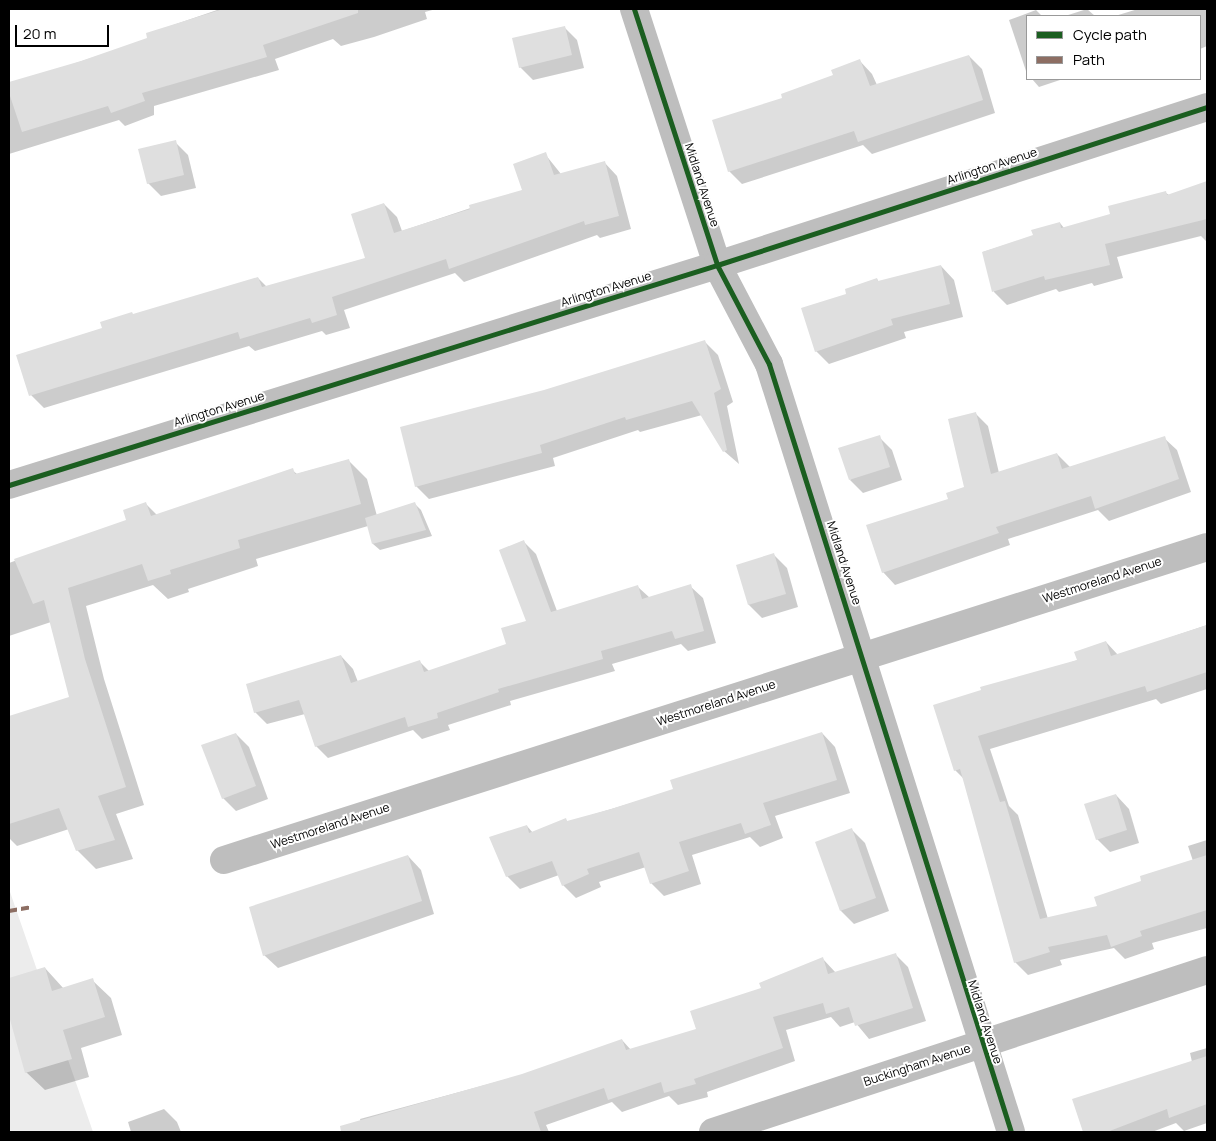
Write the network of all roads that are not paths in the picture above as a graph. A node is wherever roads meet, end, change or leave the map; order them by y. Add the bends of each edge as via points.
1 (634, 9) edge
2 (1207, 107) edge
3 (717, 265) junction
4 (9, 485) edge
5 (1207, 547) edge
6 (863, 656) junction
7 (224, 860) dead end
8 (1207, 970) edge
9 (981, 1044) junction
10 (713, 1132) edge
11 (1011, 1132) edge

1 - 3 street, Midland Avenue
2 - 3 street, Arlington Avenue
3 - 4 street, Arlington Avenue
3 - 6 street, Midland Avenue via 769,364
5 - 6 street, Westmoreland Avenue
6 - 7 street, Westmoreland Avenue
6 - 9 street, Midland Avenue
8 - 9 street, Buckingham Avenue
9 - 10 street, Buckingham Avenue
9 - 11 street, Midland Avenue

